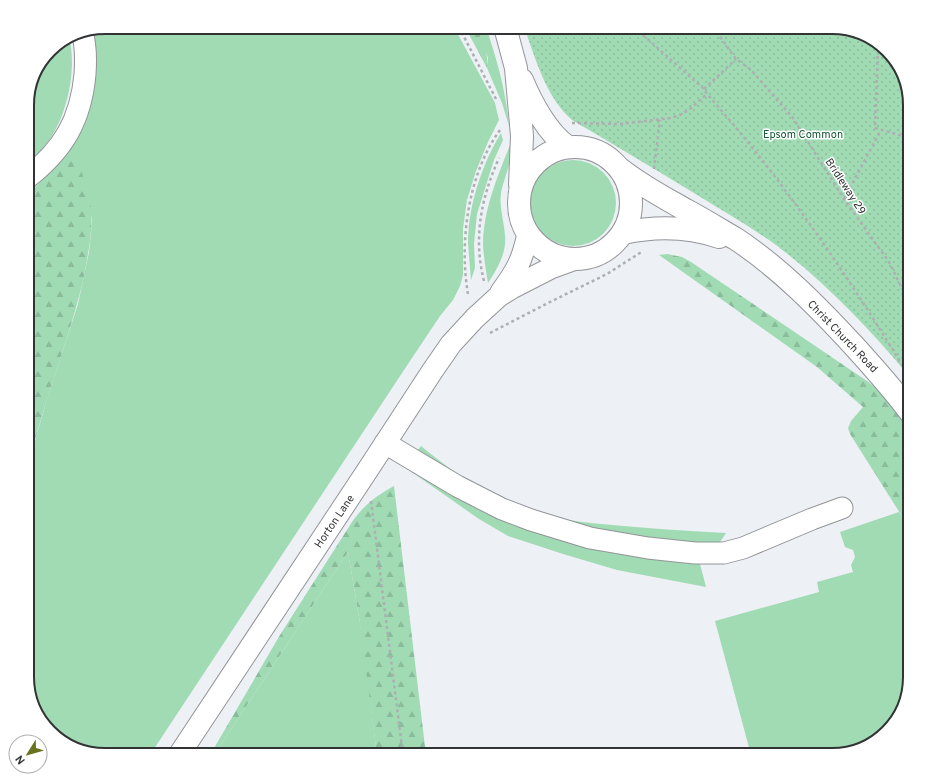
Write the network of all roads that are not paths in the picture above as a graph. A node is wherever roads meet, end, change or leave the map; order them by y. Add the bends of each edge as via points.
1 (507, 34) edge
2 (83, 38) edge
3 (516, 68) junction
4 (568, 147) junction
5 (619, 168) junction
6 (34, 172) edge
7 (520, 190) junction
8 (623, 233) junction
9 (528, 234) junction
10 (573, 260) junction
11 (770, 265) junction
12 (495, 299) junction
13 (903, 402) edge
14 (385, 443) junction
15 (842, 508) dead end
16 (184, 748) edge

1 - 3 main road
2 - 6 street via 86,68 77,115 63,142
3 - 4 main road via 548,126
3 - 7 main road via 522,136
4 - 5 main road via 597,151
4 - 7 main road via 551,152 538,160 527,174
5 - 8 main road via 627,182 631,198 630,215
5 - 11 main road, Christ Church Road via 640,185 688,210
7 - 9 main road via 520,213
8 - 10 main road via 602,253
8 - 11 main road, Christ Church Road via 659,228 696,230 730,242
9 - 10 main road via 537,245 549,253
9 - 12 street, Horton Lane via 518,267
10 - 12 street, Horton Lane via 551,268
11 - 13 main road, Christ Church Road via 833,323
12 - 14 street, Horton Lane via 460,333 441,357
14 - 15 street via 457,486 502,509 590,538 648,548 724,553 743,548
14 - 16 street, Horton Lane

